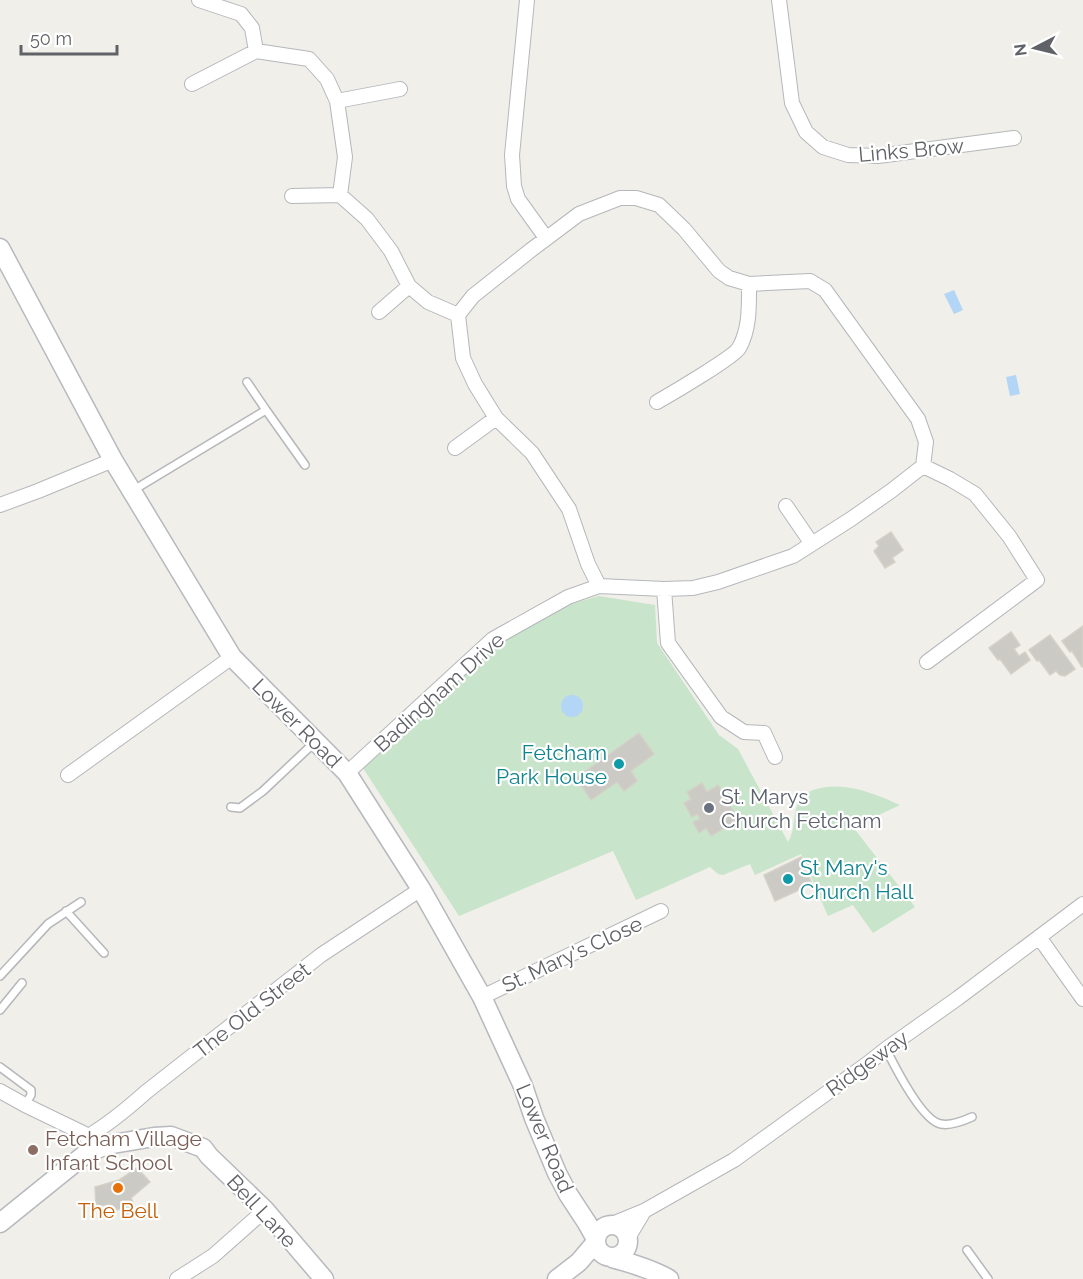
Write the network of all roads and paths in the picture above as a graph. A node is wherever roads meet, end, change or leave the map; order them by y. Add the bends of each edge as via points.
1 (200, 0) edge
2 (527, 0) edge
3 (779, 0) edge
4 (256, 51) junction
5 (192, 84) dead end
6 (400, 89) dead end
7 (337, 101) junction
8 (1014, 138) dead end
9 (340, 195) junction
10 (292, 196) dead end
11 (546, 238) junction
12 (2, 255) edge
13 (749, 284) junction
14 (409, 286) junction
15 (379, 312) dead end
16 (459, 315) junction
17 (247, 382) dead end
18 (657, 402) dead end
19 (266, 410) junction
20 (496, 418) junction
21 (455, 448) dead end
22 (113, 459) junction
23 (305, 465) dead end
24 (923, 466) junction
25 (132, 491) junction
26 (0, 505) edge
27 (786, 506) dead end
28 (812, 544) junction
29 (599, 586) junction
30 (664, 590) junction
31 (232, 657) junction
32 (927, 662) dead end
33 (315, 741) junction
34 (775, 757) dead end
35 (347, 773) junction
36 (68, 775) dead end
37 (231, 807) dead end
38 (421, 889) junction
39 (81, 902) dead end
40 (1083, 904) edge
41 (66, 911) junction
42 (661, 911) dead end
43 (1039, 937) junction
44 (104, 953) dead end
45 (0, 976) edge
46 (22, 983) dead end
47 (482, 997) junction
48 (1083, 999) edge
49 (0, 1010) edge
50 (886, 1049) junction
51 (0, 1068) edge
52 (0, 1091) edge
53 (25, 1105) junction
54 (972, 1117) dead end
55 (90, 1143) junction
56 (265, 1210) junction
57 (644, 1211) junction
58 (0, 1223) edge
59 (628, 1239) junction
60 (605, 1241) junction
61 (967, 1250) dead end
62 (664, 1276) edge
63 (177, 1279) edge
64 (324, 1279) edge
65 (558, 1279) edge
66 (988, 1279) edge

1 - 4 street via 242,14 252,28
2 - 11 street via 513,176 518,199
3 - 8 street, Links Brow via 792,103 806,132 823,147 848,155 878,156
4 - 5 street
4 - 7 street via 309,59 327,79
6 - 7 street
7 - 9 street via 345,158
9 - 10 street
9 - 14 street via 368,219
11 - 13 street via 579,214 620,198 636,198 659,205 719,271
11 - 16 street via 474,296
12 - 22 street, Lower Road
13 - 18 street via 746,333 738,351
13 - 24 street via 810,281 825,290 918,419 926,442
14 - 15 street
14 - 16 street via 428,303
16 - 20 street via 463,358
17 - 19 lane
19 - 23 lane
19 - 25 lane
20 - 21 street
20 - 29 street via 532,453 569,509
22 - 25 street, Lower Road
22 - 26 street
24 - 28 street, Badingham Drive
24 - 32 street via 975,494 1009,536 1037,580
25 - 31 street, Lower Road
27 - 28 street
28 - 30 street, Badingham Drive via 793,556 718,582
29 - 30 street, Badingham Drive
29 - 35 street, Badingham Drive via 568,597 493,639
30 - 34 street via 668,643 721,717 744,732 764,733
31 - 33 street, Lower Road
31 - 36 street
33 - 35 street, Lower Road
33 - 37 lane via 263,791 240,808
35 - 38 street, Lower Road
38 - 47 street, Lower Road
38 - 55 street, The Old Street via 321,955 99,1130
39 - 41 lane
40 - 43 street, Ridgeway
41 - 44 lane
41 - 45 lane via 48,924
42 - 47 street, St. Mary's Close
43 - 48 street
43 - 50 street, Ridgeway
46 - 49 lane
47 - 60 street, Lower Road via 523,1086 553,1165 587,1223
50 - 54 lane via 905,1086 935,1123 953,1124
50 - 57 street, Ridgeway via 734,1160
51 - 53 lane via 31,1090
52 - 53 street
53 - 55 street via 69,1126
55 - 56 street, Bell Lane via 171,1136 188,1142 203,1148
55 - 58 street, Bell Lane via 67,1168
56 - 63 street via 213,1256
56 - 64 street, Bell Lane
57 - 59 street, Ridgeway
57 - 60 street, Ridgeway
59 - 60 street, Lower Road via 620,1227
59 - 60 street via 622,1255
59 - 62 street, Lower Road via 640,1256
60 - 62 street, Lower Road
60 - 65 street
61 - 66 lane

